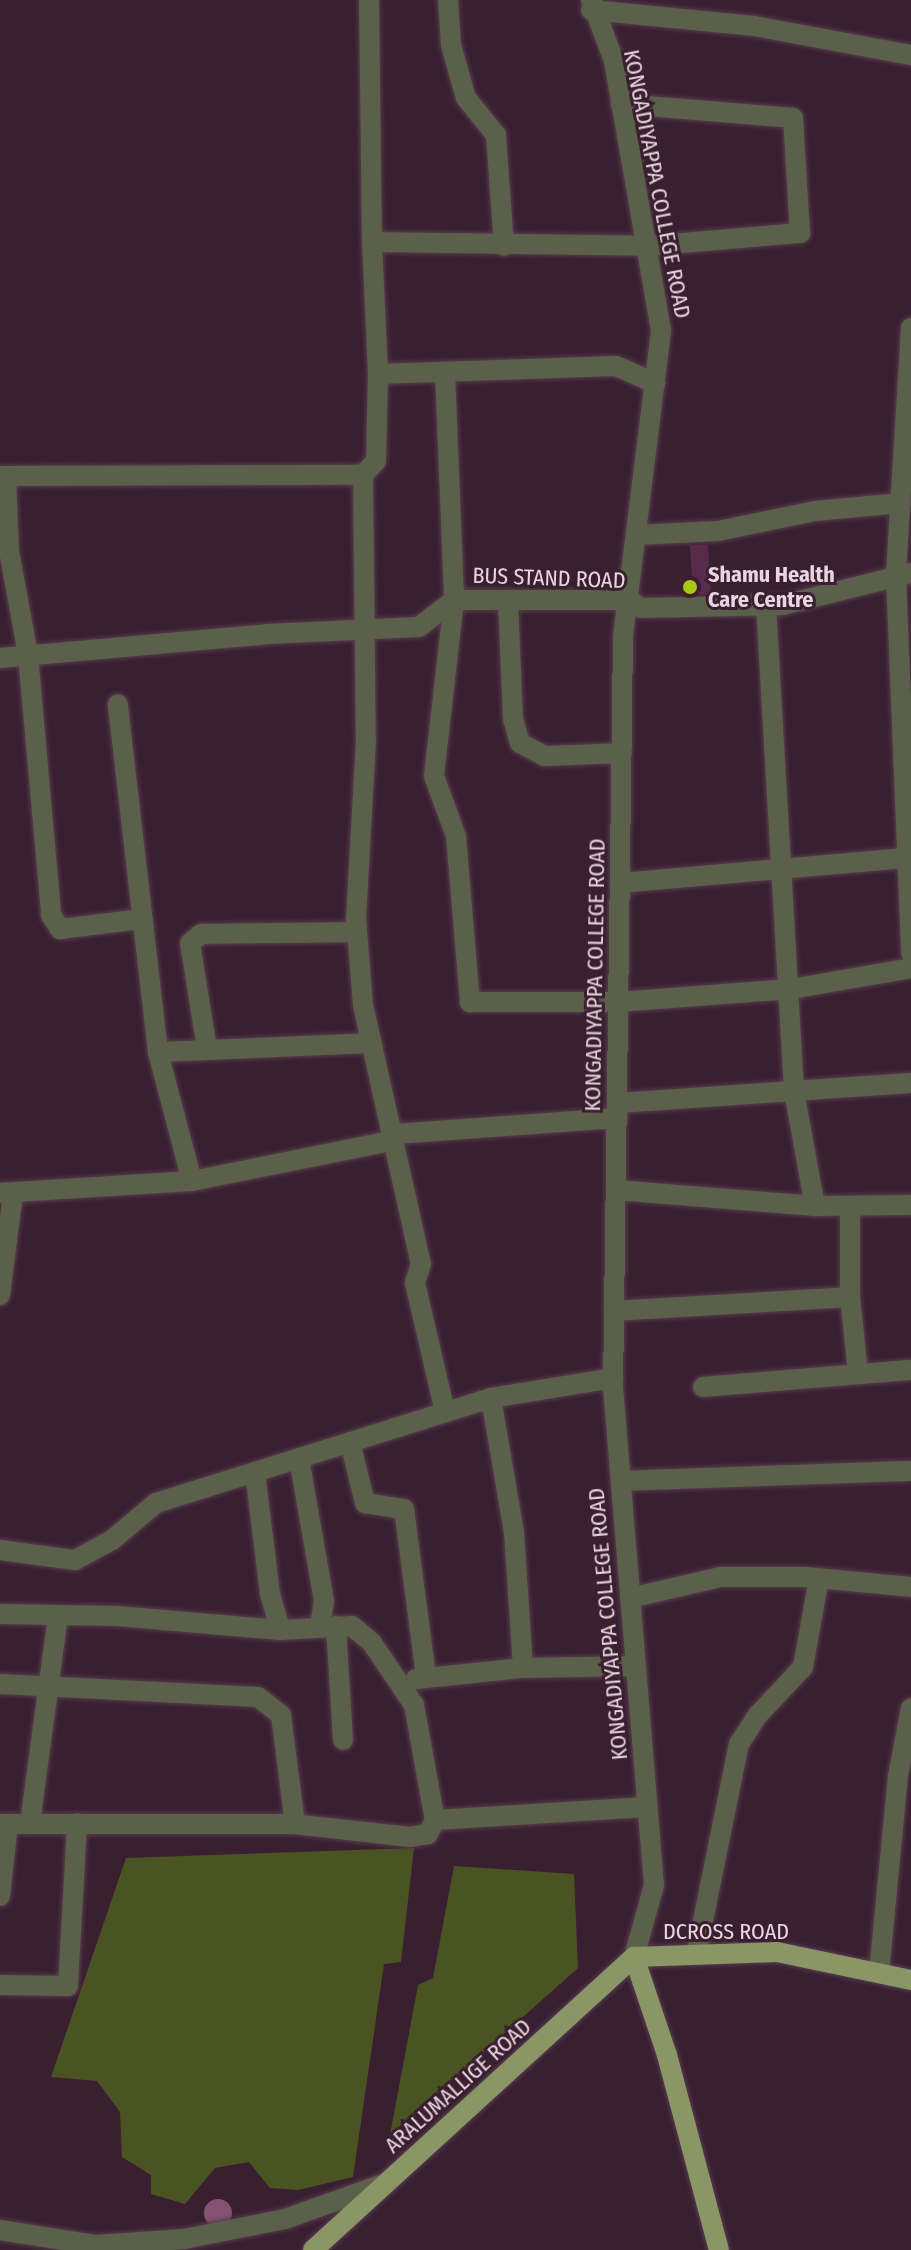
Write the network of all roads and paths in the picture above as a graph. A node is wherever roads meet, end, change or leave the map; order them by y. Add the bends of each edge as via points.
1 (369, 0) edge
2 (448, 0) edge
3 (591, 5) edge
4 (911, 55) edge
5 (621, 104) junction
6 (372, 242) junction
7 (504, 246) junction
8 (647, 246) junction
9 (911, 328) edge
10 (445, 372) junction
11 (378, 374) junction
12 (655, 383) junction
13 (363, 475) junction
14 (3, 476) edge
15 (901, 503) junction
16 (636, 535) junction
17 (904, 574) edge
18 (454, 600) junction
19 (508, 600) junction
20 (628, 600) junction
21 (766, 605) junction
22 (365, 629) junction
23 (28, 655) junction
24 (0, 658) edge
25 (118, 704) dead end
26 (622, 753) junction
27 (904, 858) junction
28 (780, 869) junction
29 (620, 883) junction
30 (142, 919) junction
31 (357, 932) junction
32 (911, 953) edge
33 (911, 968) edge
34 (791, 989) junction
35 (618, 1002) junction
36 (372, 1043) junction
37 (207, 1049) junction
38 (158, 1052) junction
39 (911, 1083) edge
40 (794, 1091) junction
41 (617, 1111) junction
42 (395, 1137) junction
43 (192, 1181) junction
44 (616, 1190) junction
45 (6, 1193) edge
46 (911, 1205) edge
47 (815, 1206) junction
48 (850, 1206) junction
49 (0, 1295) edge
50 (850, 1297) junction
51 (614, 1311) junction
52 (911, 1370) edge
53 (858, 1373) junction
54 (613, 1378) junction
55 (703, 1387) dead end
56 (491, 1398) junction
57 (445, 1412) junction
58 (350, 1442) junction
59 (299, 1458) junction
60 (911, 1471) edge
61 (255, 1472) junction
62 (621, 1481) junction
63 (0, 1550) edge
64 (819, 1578) junction
65 (911, 1587) edge
66 (630, 1598) junction
67 (0, 1614) edge
68 (58, 1615) junction
69 (328, 1627) junction
70 (280, 1630) junction
71 (636, 1666) junction
72 (523, 1668) junction
73 (426, 1677) junction
74 (396, 1682) junction
75 (0, 1684) edge
76 (52, 1687) junction
77 (911, 1708) edge
78 (343, 1740) dead end
79 (647, 1807) junction
80 (435, 1820) junction
81 (30, 1823) junction
82 (77, 1823) junction
83 (4, 1824) edge
84 (295, 1824) junction
85 (0, 1896) edge
86 (696, 1955) junction
87 (634, 1957) junction
88 (879, 1973) junction
89 (911, 1980) edge
90 (0, 1985) edge
91 (387, 2183) junction
92 (0, 2230) edge
93 (87, 2247) edge
94 (313, 2250) edge
95 (719, 2250) edge

1 - 6 street
2 - 7 street via 451,45 466,98 496,135
3 - 4 street via 754,26
3 - 5 street, KONGADIYAPPA COLLEGE ROAD via 614,61
5 - 8 street, KONGADIYAPPA COLLEGE ROAD
5 - 8 street via 793,118 800,233
6 - 7 street
6 - 11 street
7 - 8 street
8 - 12 street, KONGADIYAPPA COLLEGE ROAD via 661,331
9 - 15 street
10 - 11 street
10 - 12 street via 616,366
10 - 18 street
11 - 13 street via 376,461
12 - 16 street, KONGADIYAPPA COLLEGE ROAD
13 - 14 street
13 - 22 street
14 - 23 street via 9,551
15 - 16 street via 815,511 718,531
15 - 17 street
16 - 20 street, KONGADIYAPPA COLLEGE ROAD
17 - 21 street, BUS STAND ROAD
17 - 27 street
18 - 19 street, BUS STAND ROAD
18 - 22 street, BUS STAND ROAD via 419,627
18 - 35 street via 434,776 456,836 470,1002
19 - 20 street, BUS STAND ROAD
19 - 26 street via 513,719 520,743 544,756
20 - 21 street, BUS STAND ROAD via 642,608
20 - 26 street, KONGADIYAPPA COLLEGE ROAD
21 - 28 street
22 - 23 street, BUS STAND ROAD
22 - 31 street
23 - 24 street, BUS STAND ROAD
23 - 30 street via 51,915 60,929
25 - 30 street
26 - 29 street, KONGADIYAPPA COLLEGE ROAD
27 - 28 street
27 - 32 street
28 - 29 street
28 - 34 street
29 - 35 street, KONGADIYAPPA COLLEGE ROAD
30 - 38 street
31 - 36 street
31 - 37 street via 201,934 190,943
33 - 34 street
34 - 35 street
34 - 40 street
35 - 41 street, KONGADIYAPPA COLLEGE ROAD
36 - 37 street
36 - 42 street
37 - 38 street
38 - 43 street
39 - 40 street
40 - 41 street
40 - 47 street
41 - 42 street
41 - 44 street, KONGADIYAPPA COLLEGE ROAD
42 - 43 street
42 - 57 street via 421,1264 415,1283
43 - 45 street
44 - 47 street
44 - 51 street, KONGADIYAPPA COLLEGE ROAD
45 - 49 street
46 - 48 street
47 - 48 street
48 - 50 street
50 - 51 street
50 - 53 street
51 - 54 street, KONGADIYAPPA COLLEGE ROAD
52 - 53 street
53 - 55 street
54 - 56 street
54 - 62 street, KONGADIYAPPA COLLEGE ROAD
56 - 57 street
56 - 72 street via 514,1532
57 - 58 street
58 - 59 street
58 - 73 street via 365,1503 404,1509
59 - 61 street
59 - 69 street
60 - 62 street
61 - 63 street via 156,1503 112,1540 75,1560
61 - 70 street via 270,1594
62 - 66 street, KONGADIYAPPA COLLEGE ROAD
64 - 65 street
64 - 66 street via 721,1577
64 - 86 street via 803,1667 739,1744
66 - 71 street, KONGADIYAPPA COLLEGE ROAD
67 - 68 street
68 - 70 street
68 - 76 street
69 - 70 street
69 - 74 street via 352,1626 372,1643
69 - 78 street
71 - 72 street
71 - 79 street, KONGADIYAPPA COLLEGE ROAD
72 - 73 street
73 - 74 street
74 - 80 street via 414,1705
75 - 76 street
76 - 81 street
76 - 84 street via 258,1697 281,1715
77 - 88 street via 898,1776
79 - 80 street
79 - 87 street, KONGADIYAPPA COLLEGE ROAD via 654,1885
80 - 84 street via 428,1834 410,1837
81 - 82 street
81 - 83 street
82 - 84 street
82 - 90 street via 68,1986
83 - 85 street
86 - 87 main road, DCROSS ROAD
86 - 88 main road, DCROSS ROAD via 777,1952
87 - 91 main road, ARALUMALLIGE ROAD
87 - 95 main road via 667,2055
88 - 89 main road, DCROSS ROAD
91 - 93 street via 285,2219 184,2239
91 - 94 main road, ARALUMALLIGE ROAD
92 - 93 street

